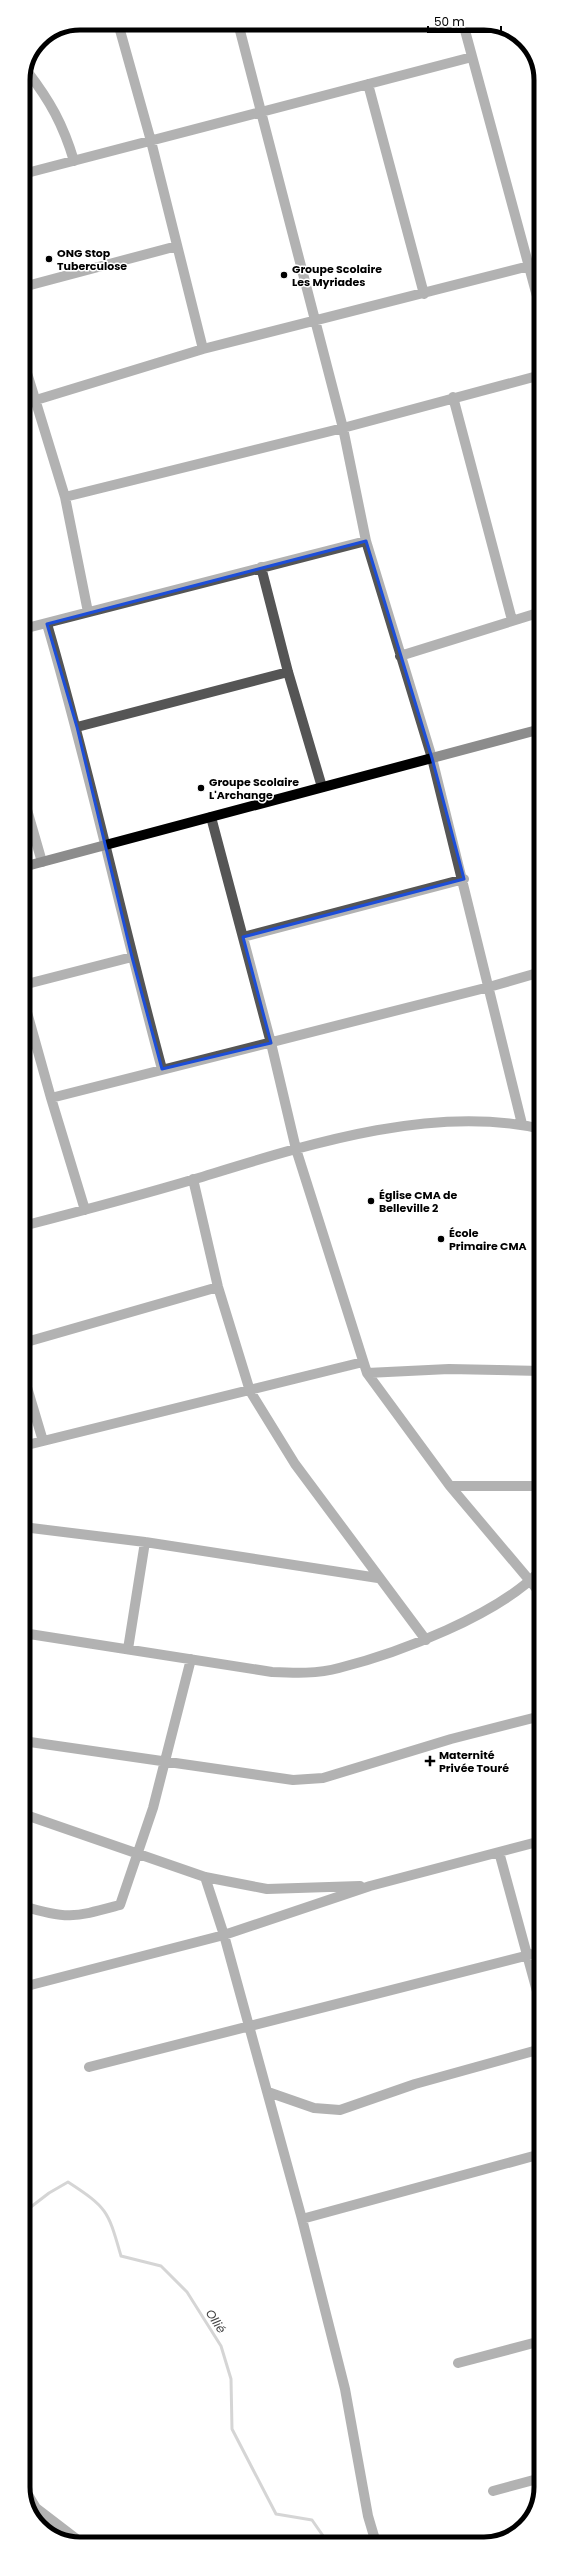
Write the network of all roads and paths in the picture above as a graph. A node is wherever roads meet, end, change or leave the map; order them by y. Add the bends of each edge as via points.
1 (120, 30) edge
2 (240, 30) edge
3 (466, 30) edge
4 (472, 57) junction
5 (31, 75) edge
6 (368, 84) junction
7 (261, 112) junction
8 (151, 141) junction
9 (74, 161) junction
10 (30, 172) edge
11 (178, 246) junction
12 (534, 265) edge
13 (529, 266) junction
14 (30, 285) edge
15 (534, 286) edge
16 (424, 294) junction
17 (316, 321) junction
18 (203, 349) junction
19 (534, 377) edge
20 (30, 384) edge
21 (453, 397) junction
22 (35, 401) junction
23 (30, 402) edge
24 (343, 428) junction
25 (65, 497) junction
26 (366, 541) junction
27 (261, 568) junction
28 (88, 612) junction
29 (534, 614) edge
30 (512, 620) junction
31 (47, 624) junction
32 (30, 628) edge
33 (400, 656) junction
34 (288, 672) junction
35 (77, 727) junction
36 (534, 731) edge
37 (432, 758) junction
38 (322, 787) junction
39 (211, 817) junction
40 (30, 820) edge
41 (104, 847) junction
42 (42, 862) junction
43 (30, 865) edge
44 (464, 879) junction
45 (243, 937) junction
46 (132, 957) junction
47 (534, 974) edge
48 (30, 983) edge
49 (489, 987) junction
50 (30, 1023) edge
51 (271, 1043) junction
52 (162, 1069) junction
53 (51, 1098) junction
54 (522, 1124) junction
55 (534, 1127) edge
56 (296, 1148) junction
57 (193, 1179) junction
58 (85, 1210) junction
59 (30, 1224) edge
60 (218, 1287) junction
61 (30, 1341) edge
62 (364, 1362) junction
63 (534, 1371) edge
64 (367, 1373) junction
65 (250, 1391) junction
66 (30, 1397) edge
67 (43, 1441) junction
68 (30, 1444) edge
69 (450, 1486) junction
70 (534, 1486) edge
71 (30, 1528) edge
72 (144, 1542) junction
73 (534, 1577) edge
74 (378, 1578) junction
75 (530, 1581) junction
76 (534, 1586) edge
77 (30, 1634) edge
78 (426, 1640) junction
79 (128, 1649) junction
80 (191, 1659) junction
81 (534, 1718) edge
82 (30, 1743) edge
83 (166, 1760) junction
84 (30, 1816) edge
85 (534, 1843) edge
86 (499, 1852) junction
87 (139, 1853) junction
88 (205, 1877) junction
89 (370, 1886) junction
90 (30, 1908) edge
91 (224, 1935) junction
92 (534, 1954) edge
93 (527, 1955) junction
94 (534, 1980) edge
95 (30, 1985) edge
96 (248, 2026) junction
97 (534, 2052) edge
98 (89, 2067) dead end
99 (268, 2092) junction
100 (534, 2156) edge
101 (302, 2219) junction
102 (534, 2343) edge
103 (458, 2363) dead end
104 (534, 2480) edge
105 (493, 2491) dead end
106 (33, 2503) edge
107 (72, 2536) edge
108 (374, 2537) edge

1 - 8 street
2 - 7 street
3 - 4 street
4 - 6 street
4 - 13 street
5 - 9 street via 65,130
6 - 7 street
6 - 16 street
7 - 8 street
7 - 17 street
8 - 9 street
8 - 11 street
9 - 10 street
11 - 14 street
11 - 18 street
12 - 13 street
13 - 15 street
13 - 16 street
16 - 17 street
17 - 18 street
17 - 24 street
18 - 22 street
19 - 21 street
20 - 22 street
21 - 24 street
21 - 30 street
22 - 23 street
22 - 25 street
24 - 25 street
24 - 26 street
25 - 28 street
26 - 27 street
26 - 33 street
27 - 28 street
27 - 34 street
28 - 31 street
29 - 30 street
30 - 33 street
31 - 32 street
31 - 35 street
33 - 37 street
34 - 35 street
34 - 38 street
35 - 41 street
36 - 37 main road
37 - 38 main road
37 - 44 street
38 - 39 main road
39 - 41 main road
39 - 45 street
40 - 42 street
41 - 42 main road
41 - 46 street
42 - 43 main road
44 - 45 street
44 - 49 street
45 - 51 street
46 - 48 street
46 - 52 street
47 - 49 street
49 - 51 street
49 - 54 street
50 - 53 street
51 - 52 street
51 - 56 street
52 - 53 street
53 - 58 street
54 - 55 street
54 - 56 street via 466,1121 403,1126
56 - 57 street
56 - 62 street
57 - 58 street
57 - 60 street
58 - 59 street
60 - 61 street
60 - 65 street
62 - 64 street
62 - 65 street
63 - 64 street via 449,1369
64 - 69 street
65 - 67 street
65 - 74 street via 295,1464
66 - 67 street
67 - 68 street
69 - 70 street
69 - 75 street
71 - 72 street
72 - 74 street
72 - 79 street
73 - 75 street
74 - 78 street
75 - 76 street
75 - 78 street via 482,1611
77 - 79 street
78 - 80 street via 338,1669 297,1673 272,1672
79 - 80 street
80 - 83 street
81 - 83 street via 451,1739 323,1778 273,1779
82 - 83 street
83 - 87 street
84 - 87 street
85 - 86 street
86 - 89 street
86 - 93 street
87 - 88 street
87 - 90 street via 120,1905 76,1916 55,1916
88 - 89 street via 267,1889
88 - 91 street
89 - 91 street
91 - 95 street
91 - 96 street
92 - 93 street
93 - 94 street
93 - 96 street
96 - 98 street
96 - 99 street
97 - 99 street via 415,2084 340,2110 314,2108
99 - 101 street
100 - 101 street
101 - 108 street via 345,2389
102 - 103 street
104 - 105 street
106 - 107 street via 48,2519

